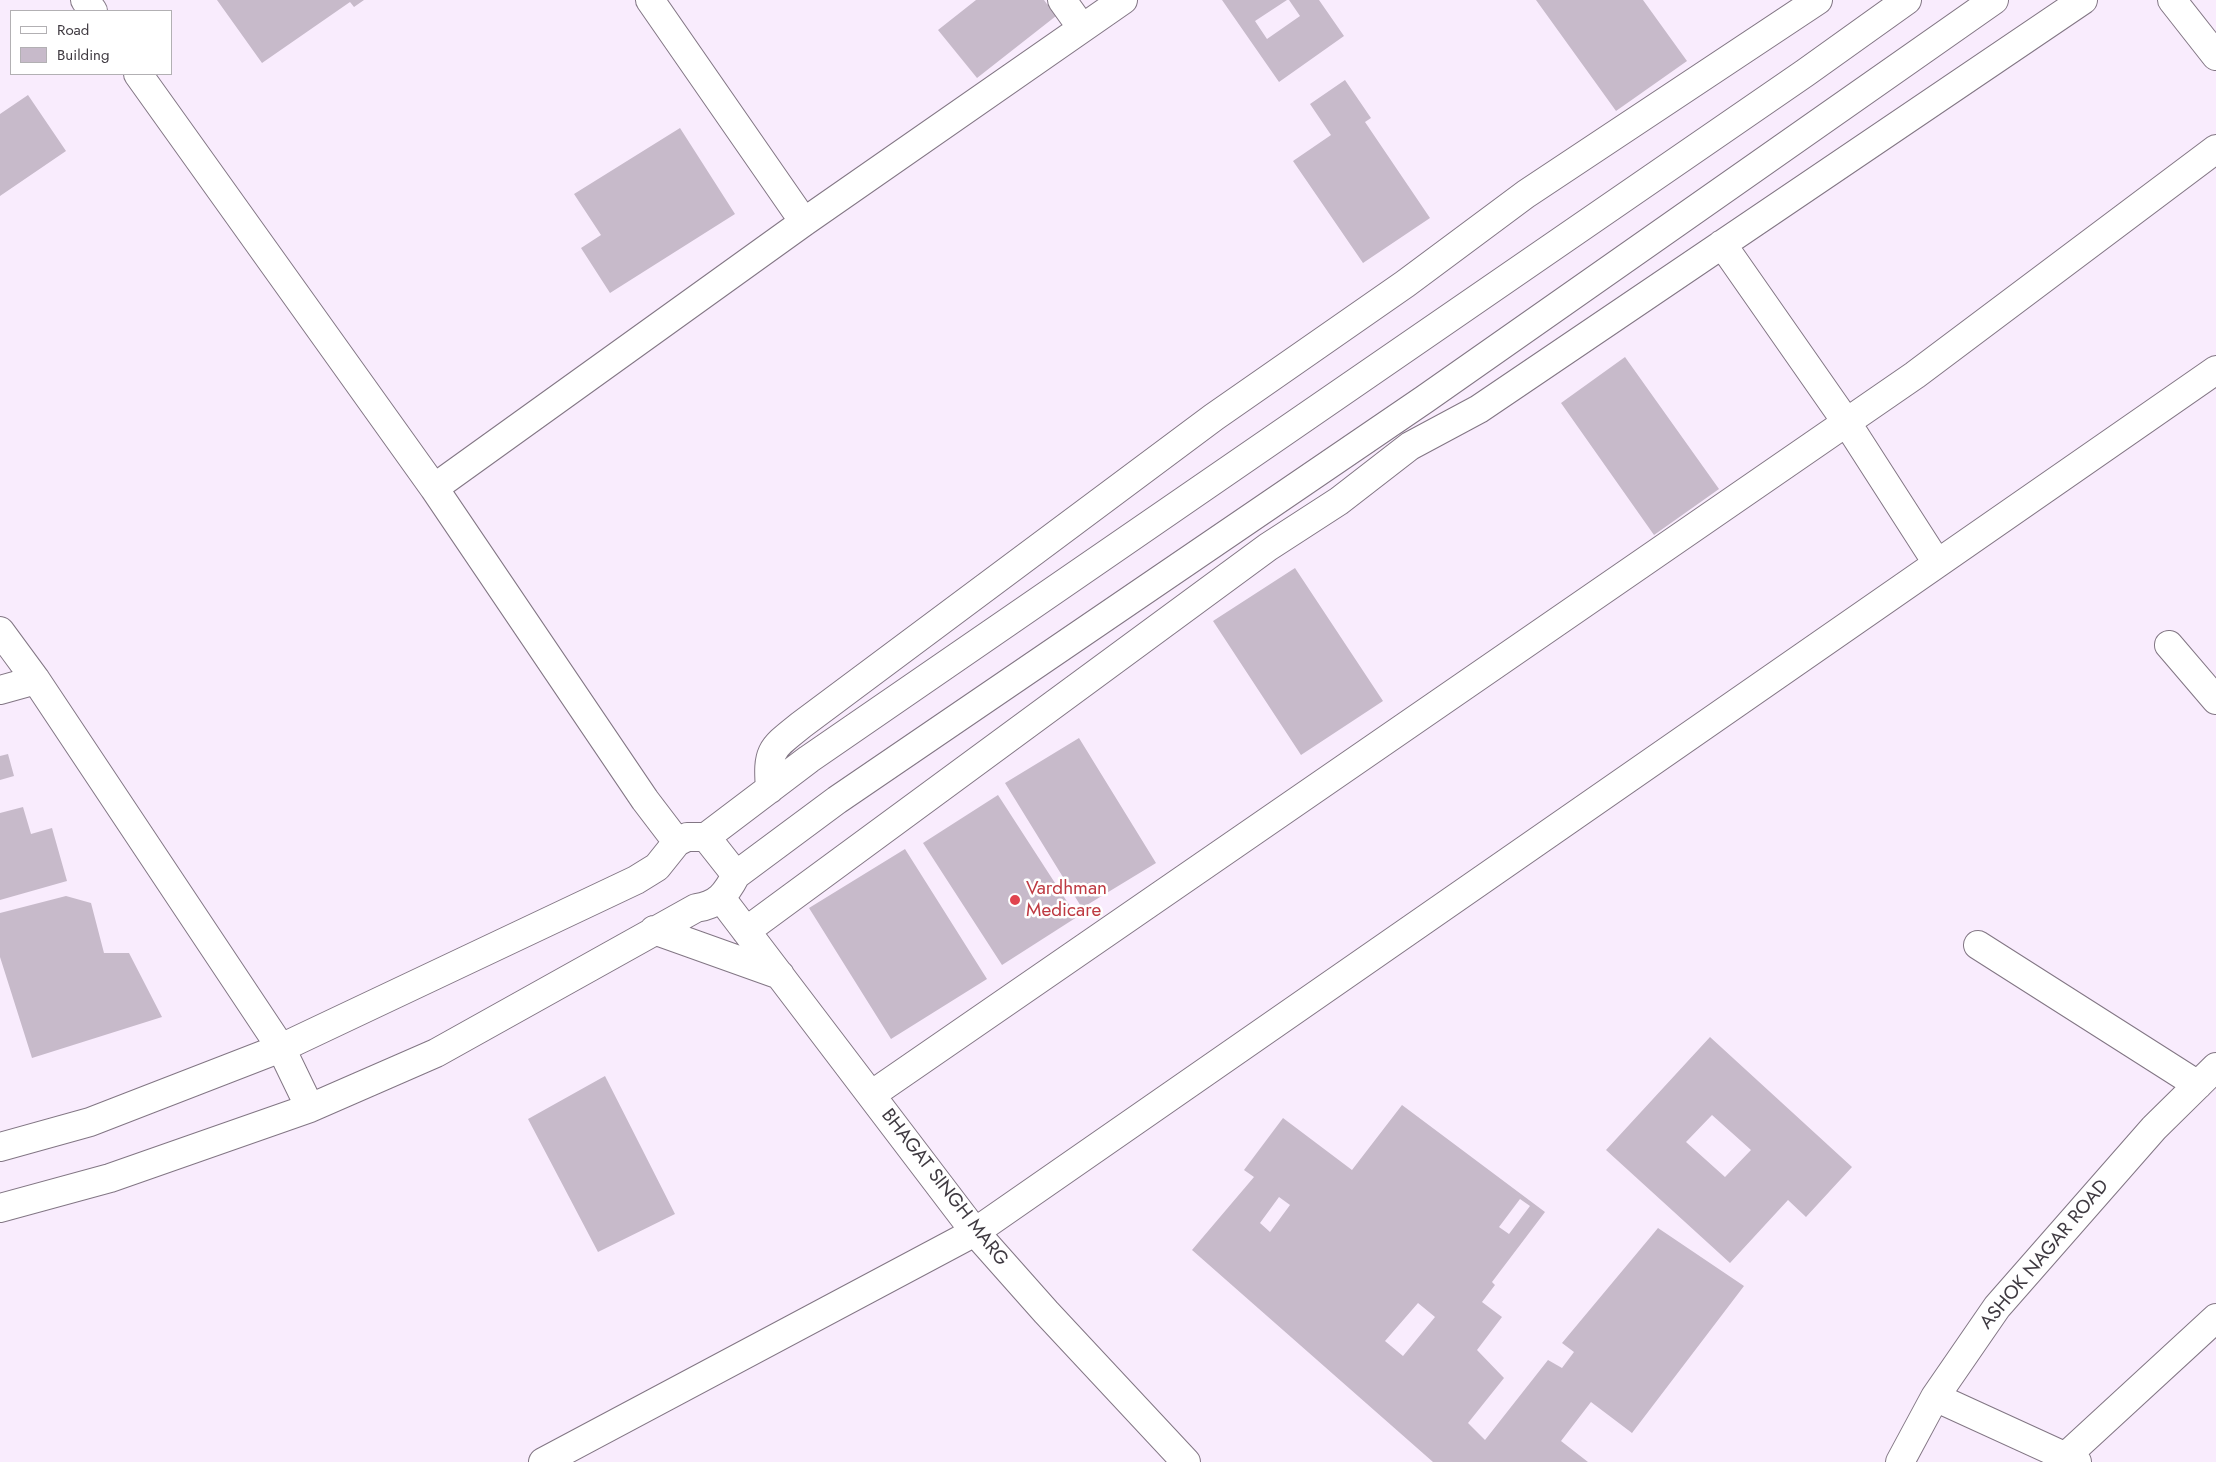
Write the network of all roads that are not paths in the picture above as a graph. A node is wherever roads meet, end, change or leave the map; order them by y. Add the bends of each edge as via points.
1 (650, 0) edge
2 (1062, 0) edge
3 (1123, 0) edge
4 (1818, 0) edge
5 (1907, 0) edge
6 (1994, 0) edge
7 (2083, 0) edge
8 (2172, 0) edge
9 (1082, 28) junction
10 (2216, 56) edge
11 (139, 75) edge
12 (2216, 149) edge
13 (804, 222) junction
14 (1722, 244) junction
15 (2216, 370) edge
16 (1847, 422) junction
17 (434, 488) junction
18 (1936, 563) junction
19 (0, 631) edge
20 (2169, 645) dead end
21 (36, 680) junction
22 (0, 690) edge
23 (2216, 700) edge
24 (770, 789) junction
25 (706, 837) junction
26 (677, 842) junction
27 (736, 875) junction
28 (721, 898) junction
29 (654, 930) junction
30 (746, 931) junction
31 (1978, 945) dead end
32 (780, 975) junction
33 (281, 1048) junction
34 (2207, 1076) edge
35 (871, 1095) junction
36 (310, 1108) junction
37 (0, 1147) edge
38 (0, 1208) edge
39 (975, 1232) junction
40 (2216, 1318) edge
41 (1935, 1397) junction
42 (2071, 1459) edge
43 (543, 1462) edge
44 (1186, 1462) edge
45 (1900, 1462) edge

1 - 13 street
2 - 9 street
3 - 9 street
4 - 24 street via 1526,194 1405,284 1214,416 801,725 772,751 768,764
5 - 24 street
6 - 27 street via 1425,399 837,800
7 - 14 street
8 - 10 street
9 - 13 street
11 - 17 street
12 - 16 street via 1916,376
13 - 17 street
14 - 16 street
14 - 30 street via 1479,409 1410,446 1339,501 1268,547
15 - 18 street
16 - 18 street
16 - 35 street
17 - 26 street via 645,800
18 - 39 street
19 - 21 street
20 - 23 street
21 - 22 street
21 - 33 street
24 - 25 street
25 - 26 street
25 - 27 street
26 - 33 street via 657,867 636,880
27 - 28 street
28 - 29 street
28 - 30 street, BHAGAT SINGH MARG
29 - 32 street
29 - 36 street via 436,1053
30 - 32 street, BHAGAT SINGH MARG
31 - 34 street
32 - 35 street, BHAGAT SINGH MARG
33 - 36 street
33 - 37 street via 90,1122
34 - 41 street, ASHOK NAGAR ROAD via 2154,1128 1997,1307
35 - 39 street, BHAGAT SINGH MARG
36 - 38 street via 110,1178
39 - 43 street
39 - 44 street, BHAGAT SINGH MARG
40 - 42 street
41 - 42 street
41 - 45 street, ASHOK NAGAR ROAD

